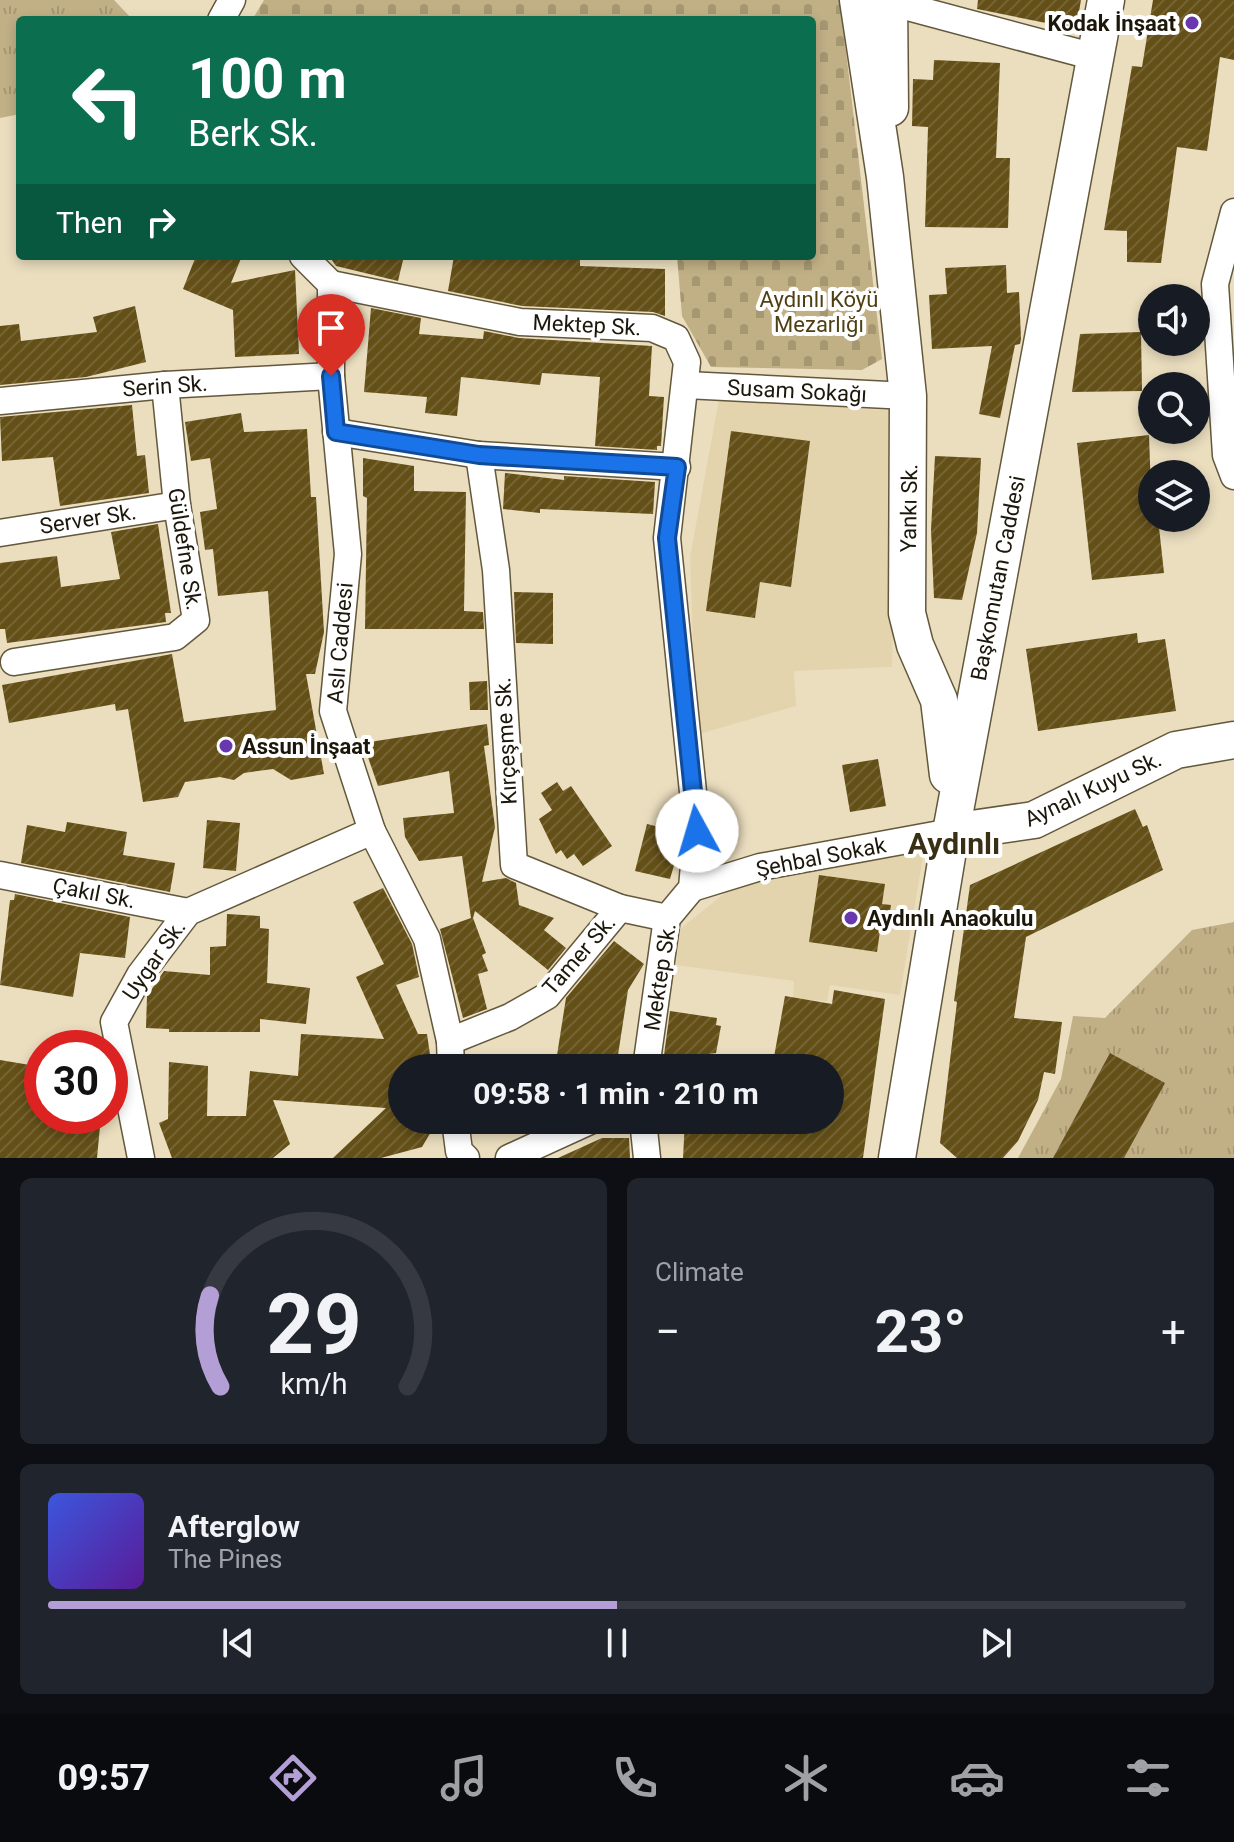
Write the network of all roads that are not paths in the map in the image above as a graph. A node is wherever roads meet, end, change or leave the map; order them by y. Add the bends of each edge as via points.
1 (1106, 0) edge
2 (879, 1) edge
3 (1095, 57) junction
4 (1234, 212) edge
5 (307, 260) edge
6 (331, 284) junction
7 (331, 376) junction
8 (165, 385) junction
9 (686, 385) junction
10 (908, 396) junction
11 (0, 401) edge
12 (336, 432) junction
13 (479, 455) junction
14 (677, 467) junction
15 (1234, 476) edge
16 (177, 505) junction
17 (0, 533) edge
18 (14, 662) dead end
19 (1234, 740) edge
20 (372, 831) junction
21 (951, 832) junction
22 (0, 875) edge
23 (692, 888) junction
24 (620, 908) junction
25 (188, 912) junction
26 (667, 918) junction
27 (450, 1041) junction
28 (450, 1054) edge
29 (648, 1054) edge
30 (456, 1134) edge
31 (561, 1134) edge
32 (644, 1134) edge
33 (457, 1156) edge
34 (141, 1158) edge
35 (509, 1158) edge
36 (647, 1158) edge
37 (897, 1158) edge

1 - 3 street, Başkomutan Caddesi
2 - 3 street
2 - 10 street, Yankı Sk. via 892,68 885,177
3 - 21 street, Başkomutan Caddesi
4 - 15 street via 1215,284 1226,455
5 - 6 street
6 - 7 street, Aslı Caddesi
6 - 9 street, Mektep Sk. via 520,322 652,328 676,338 687,362
7 - 8 street, Serin Sk.
7 - 12 street, Aslı Caddesi
8 - 11 street, Serin Sk.
8 - 16 street, Güldefne Sk.
9 - 10 street, Susam Sokağı
9 - 14 street, Mektep Sk.
10 - 21 street, Yankı Sk. via 907,613 945,729
12 - 13 street
12 - 20 street, Aslı Caddesi via 348,554 333,711
13 - 14 street
13 - 24 street, Kırçeşme Sk. via 496,570 514,865
14 - 23 street, Mektep Sk. via 667,538 697,831
16 - 17 street, Server Sk.
16 - 18 street, Güldefne Sk. via 196,620 175,637
19 - 21 street, Aynalı Kuyu Sk. via 1176,750 1034,820
20 - 25 street, Uygar Sk.
20 - 27 street, Aslı Caddesi via 427,939
21 - 23 street, Şehbal Sokak via 760,867
21 - 37 street, Başkomutan Caddesi
22 - 25 street, Çakıl Sk.
23 - 26 street, Mektep Sk.
24 - 26 street, Kırçeşme Sk.
24 - 27 street, Tamer Sk. via 547,996
25 - 34 street, Uygar Sk. via 140,975 114,1022
26 - 29 street, Mektep Sk.
27 - 28 street, Aslı Caddesi
30 - 33 street
31 - 35 street
32 - 36 street

